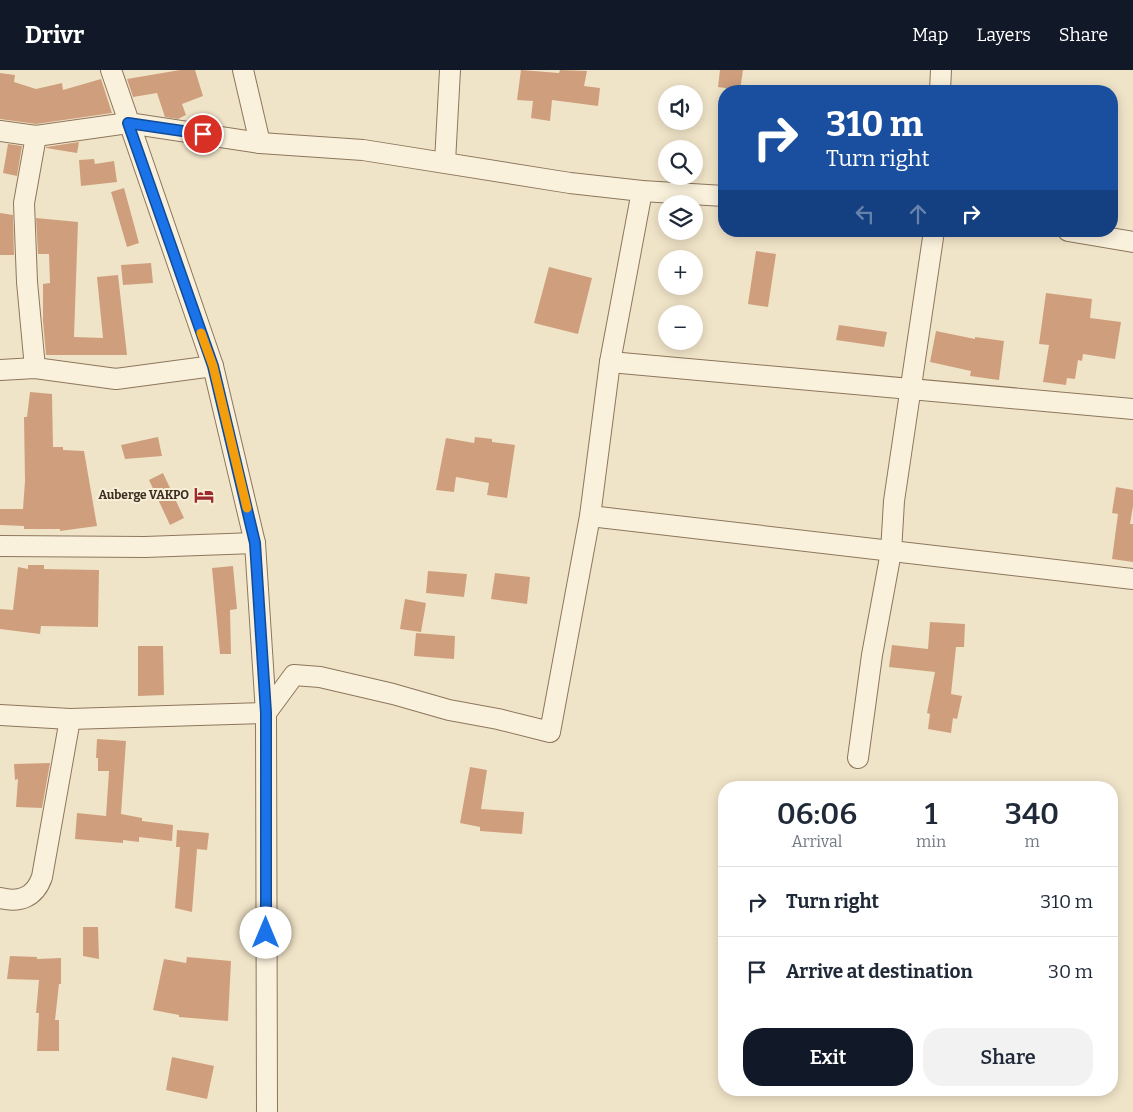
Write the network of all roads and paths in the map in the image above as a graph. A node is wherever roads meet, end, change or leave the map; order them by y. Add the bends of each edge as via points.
1 (111, 70) edge
2 (243, 70) edge
3 (450, 70) edge
4 (940, 70) edge
5 (940, 85) edge
6 (128, 123) junction
7 (0, 131) edge
8 (36, 136) junction
9 (260, 143) junction
10 (446, 162) junction
11 (642, 191) junction
12 (718, 196) edge
13 (933, 237) edge
14 (1103, 237) edge
15 (1133, 242) edge
16 (610, 362) junction
17 (213, 366) junction
18 (35, 368) junction
19 (0, 370) edge
20 (911, 389) junction
21 (1133, 409) edge
22 (590, 516) junction
23 (255, 543) junction
24 (0, 546) edge
25 (891, 552) junction
26 (1133, 579) edge
27 (266, 713) junction
28 (0, 715) edge
29 (70, 719) junction
30 (858, 758) dead end
31 (0, 898) edge
32 (267, 1112) edge

1 - 6 street
2 - 9 street
3 - 10 street
4 - 5 street
6 - 8 street
6 - 9 street
6 - 17 street
7 - 8 street
8 - 18 street via 24,203
9 - 10 street via 363,150
10 - 11 street via 570,183
11 - 12 street
11 - 16 street
13 - 20 street
14 - 15 street
16 - 20 street
16 - 22 street
17 - 18 street via 116,379
17 - 23 street
18 - 19 street
20 - 21 street
20 - 25 street via 894,501
22 - 25 street
22 - 27 street via 550,732 320,677 294,675
23 - 24 street via 145,547
23 - 27 street
25 - 26 street
25 - 30 street
27 - 29 street
27 - 32 street
28 - 29 street
29 - 31 street via 39,887 18,900

